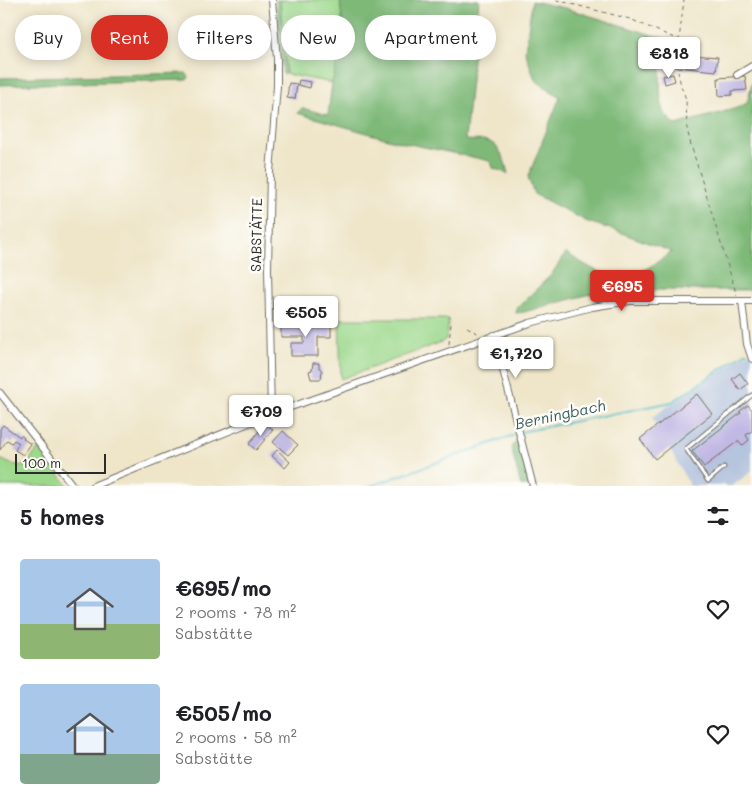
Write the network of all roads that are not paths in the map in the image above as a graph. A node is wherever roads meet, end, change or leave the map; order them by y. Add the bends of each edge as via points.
1 (272, 0) edge
2 (752, 66) edge
3 (737, 75) dead end
4 (740, 301) junction
5 (752, 301) edge
6 (494, 335) junction
7 (752, 359) edge
8 (0, 393) edge
9 (752, 396) edge
10 (271, 414) junction
11 (724, 467) dead end
12 (73, 486) edge
13 (93, 486) edge
14 (533, 486) edge

1 - 10 street, SABSTÄTTE via 277,86 268,268
2 - 3 street
4 - 5 street
4 - 6 street via 623,302 568,313
4 - 7 street
6 - 10 street
6 - 14 street
8 - 12 street
9 - 11 lane via 686,449 708,481
10 - 13 street

